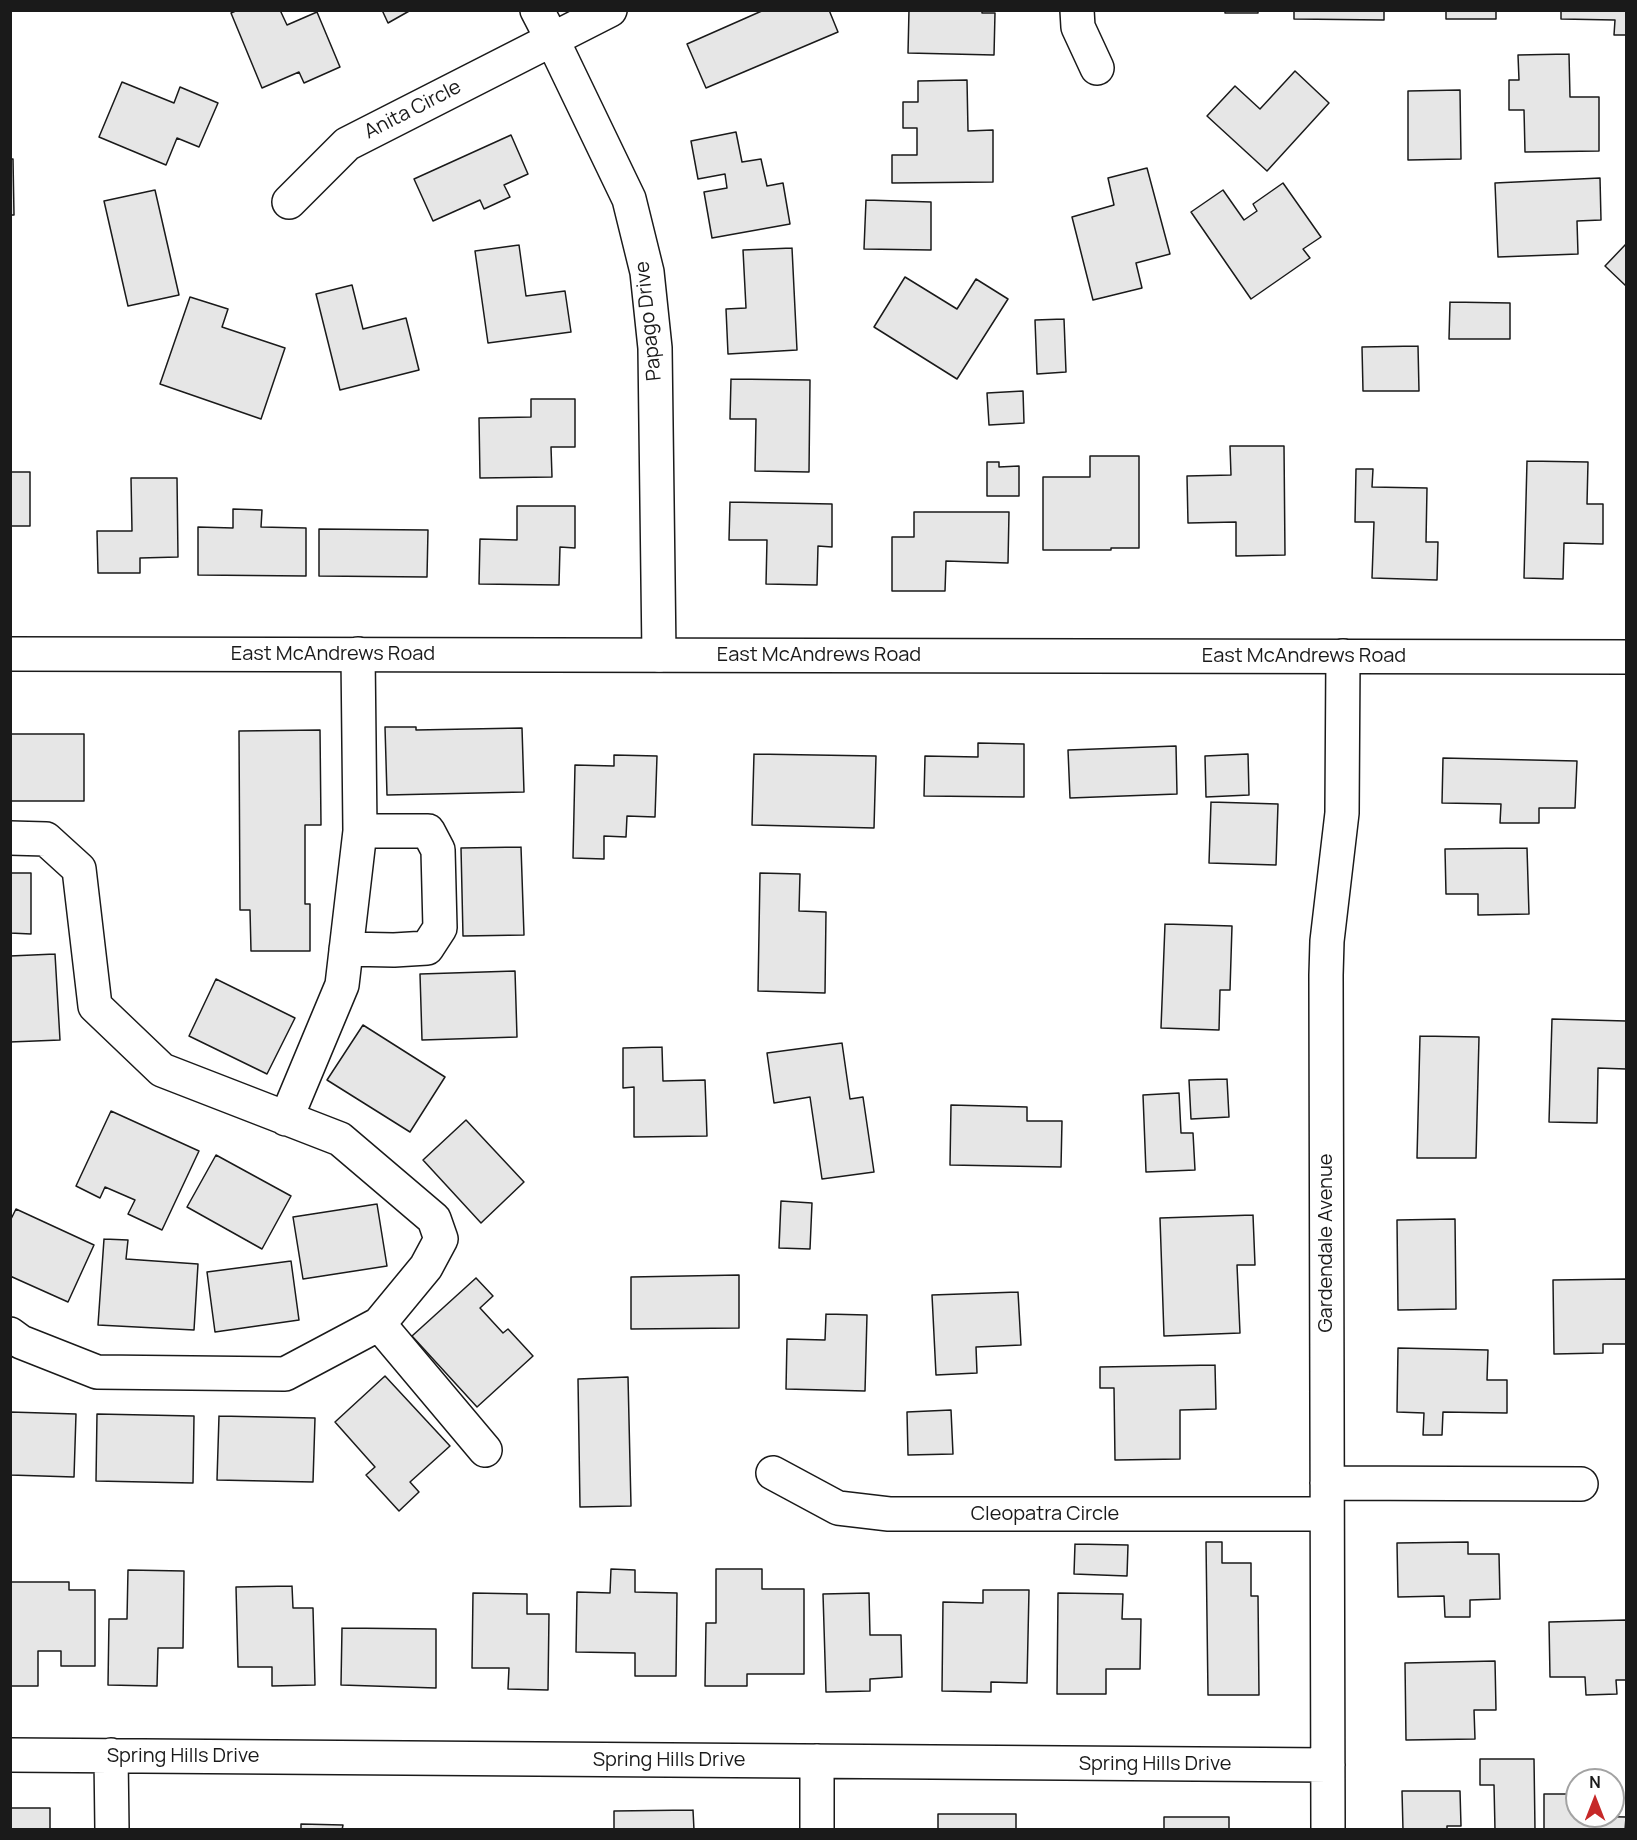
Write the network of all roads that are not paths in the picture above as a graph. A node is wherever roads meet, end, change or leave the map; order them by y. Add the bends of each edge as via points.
1 (537, 10) edge
2 (610, 10) edge
3 (1077, 10) edge
4 (552, 39) junction
5 (1098, 68) dead end
6 (289, 202) dead end
7 (10, 654) edge
8 (358, 654) junction
9 (659, 655) junction
10 (1343, 656) junction
11 (1626, 657) edge
12 (360, 831) junction
13 (10, 838) edge
14 (346, 949) junction
15 (286, 1119) junction
16 (379, 1324) junction
17 (10, 1334) edge
18 (485, 1450) dead end
19 (773, 1473) dead end
20 (1581, 1484) dead end
21 (1327, 1499) junction
22 (10, 1755) edge
23 (111, 1755) junction
24 (817, 1761) junction
25 (1328, 1765) junction
26 (112, 1830) edge
27 (817, 1830) edge
28 (1328, 1830) edge

1 - 4 street, Papago Drive
2 - 4 street, Anita Circle
3 - 5 street via 1078,27
4 - 6 street, Anita Circle via 347,144
4 - 9 street, Papago Drive via 629,200 647,272 655,348
7 - 8 street, East McAndrews Road
8 - 9 street, East McAndrews Road
8 - 12 street
9 - 10 street, East McAndrews Road
10 - 11 street, East McAndrews Road
10 - 21 street, Gardendale Avenue via 1342,813 1326,975
12 - 14 street
12 - 14 street via 428,831 438,850 440,928 427,948
13 - 15 street via 46,838 79,869 95,1006 162,1071
14 - 15 street via 342,985
15 - 16 street via 340,1139 434,1219 441,1239 426,1267
16 - 17 street via 285,1374 97,1372
16 - 18 street
19 - 21 street, Cleopatra Circle via 838,1508 889,1514
20 - 21 street, Cleopatra Circle
21 - 25 street, Gardendale Avenue
22 - 23 street, Spring Hills Drive
23 - 24 street, Spring Hills Drive
23 - 26 street
24 - 25 street, Spring Hills Drive
24 - 27 street
25 - 28 street, Gardendale Avenue

